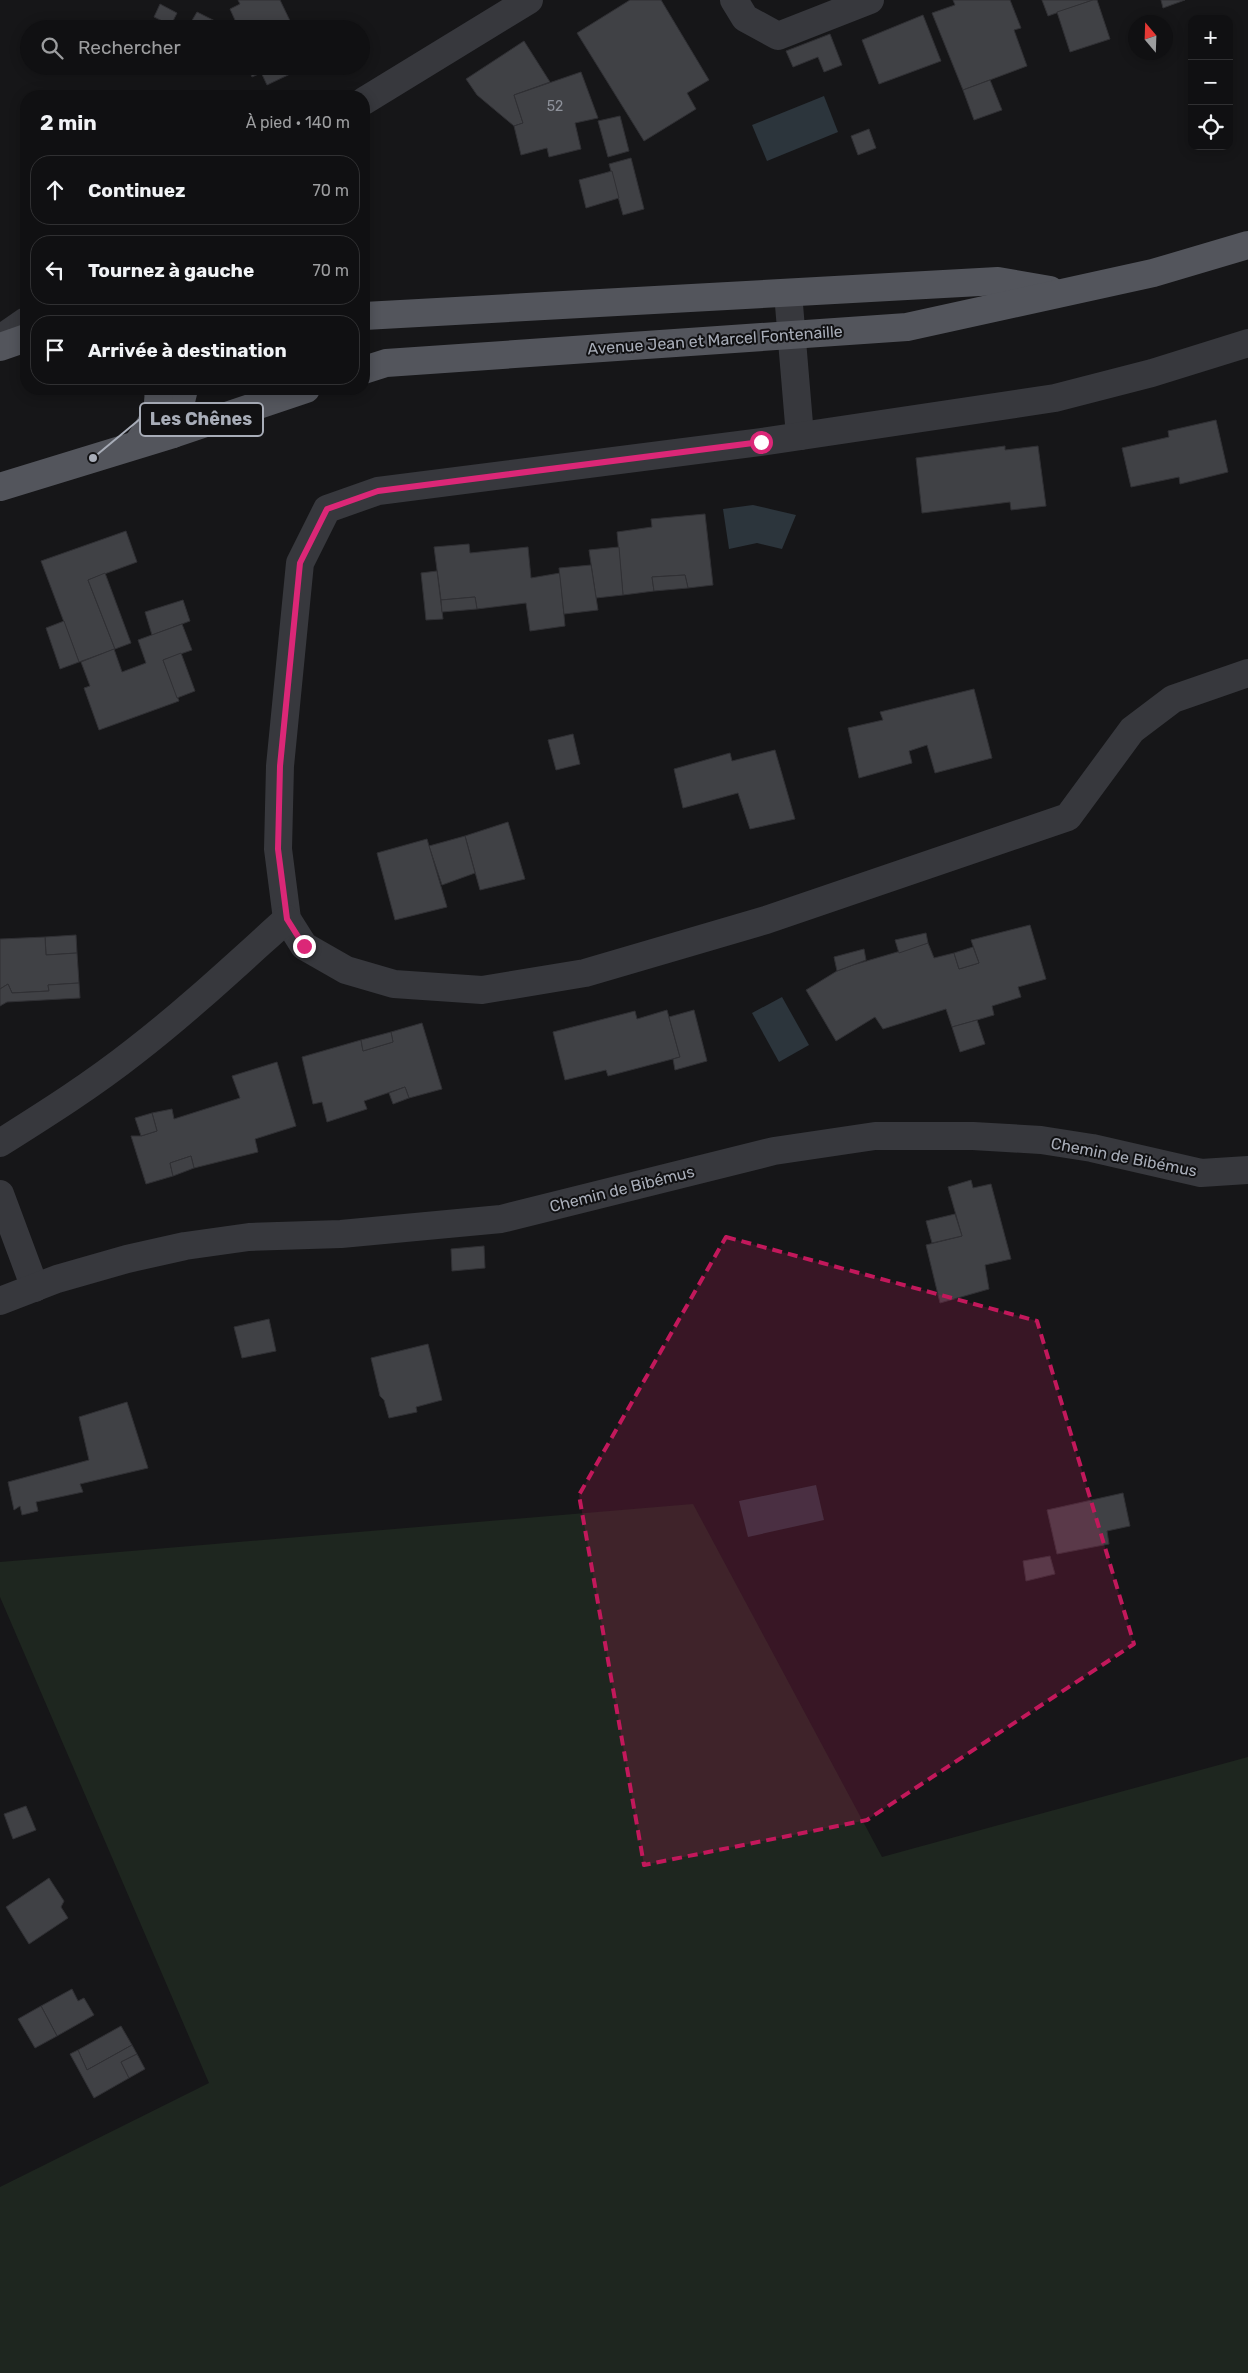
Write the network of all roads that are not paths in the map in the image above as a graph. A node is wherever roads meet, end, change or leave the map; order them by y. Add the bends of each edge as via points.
1 (529, 0) edge
2 (734, 0) edge
3 (870, 0) edge
4 (370, 97) edge
5 (1248, 245) edge
6 (788, 293) junction
7 (1064, 293) junction
8 (370, 316) edge
9 (20, 325) edge
10 (791, 335) junction
11 (0, 339) edge
12 (20, 340) edge
13 (1248, 343) edge
14 (0, 347) edge
15 (370, 368) edge
16 (159, 395) edge
17 (183, 395) edge
18 (288, 395) edge
19 (173, 434) junction
20 (800, 436) junction
21 (138, 444) junction
22 (0, 487) edge
23 (1248, 673) edge
24 (287, 919) junction
25 (0, 1142) edge
26 (1248, 1170) edge
27 (0, 1194) edge
28 (35, 1288) junction
29 (0, 1301) edge

1 - 4 street
2 - 3 street via 745,18 778,36
5 - 7 main road, Avenue Jean et Marcel Fontenaille via 1153,273
6 - 7 main road, Avenue Jean et Marcel Fontenaille via 998,282
6 - 8 main road, Avenue Jean et Marcel Fontenaille
6 - 10 street
7 - 10 main road, Avenue Jean et Marcel Fontenaille via 907,327
9 - 11 street
10 - 15 main road, Avenue Jean et Marcel Fontenaille via 386,363
10 - 20 street
12 - 14 main road
13 - 20 street via 1152,373 1055,398
16 - 21 main road via 154,423
17 - 19 main road
18 - 19 main road
19 - 21 main road
20 - 24 street via 378,491 327,509 300,563 281,756 278,849
21 - 22 main road
23 - 24 street via 1173,699 1132,730 1068,817 766,920 586,973 482,990 394,984 346,970 304,946
24 - 25 street via 135,1051 58,1107
26 - 28 street, Chemin de Bibémus via 1201,1173 1041,1140 875,1136 774,1151 501,1219 341,1234 248,1237 194,1244 127,1258
27 - 28 street
28 - 29 street, Chemin de Bibémus

